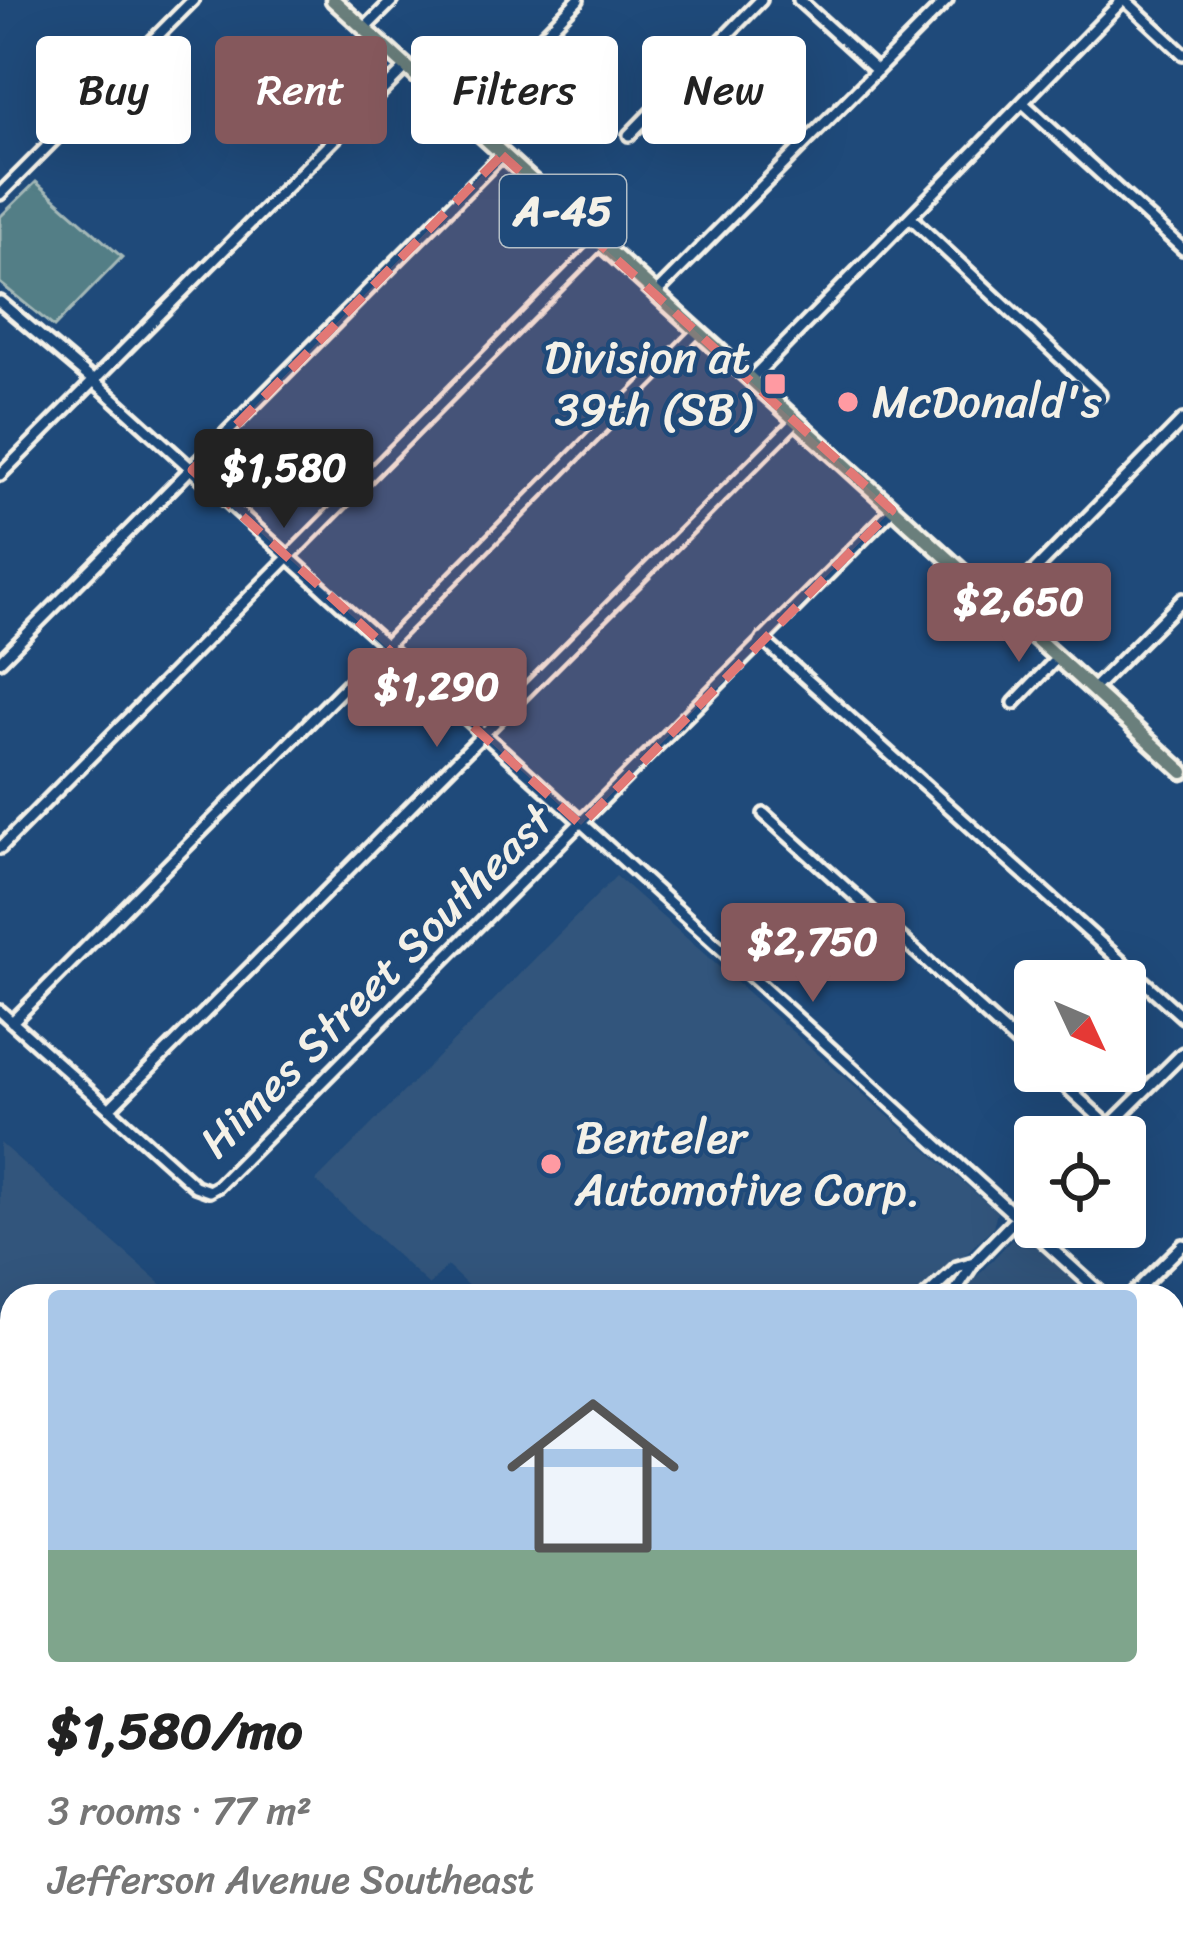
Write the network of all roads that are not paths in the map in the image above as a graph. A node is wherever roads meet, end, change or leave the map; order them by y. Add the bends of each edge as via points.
1 (193, 0) edge
2 (333, 0) edge
3 (393, 0) edge
4 (578, 0) edge
5 (760, 0) edge
6 (799, 0) edge
7 (947, 0) edge
8 (1124, 0) edge
9 (364, 29) junction
10 (543, 36) edge
11 (1183, 54) edge
12 (406, 67) junction
13 (877, 71) junction
14 (411, 72) edge
15 (1023, 103) junction
16 (629, 135) dead end
17 (490, 144) edge
18 (502, 155) junction
19 (0, 194) edge
20 (910, 217) junction
21 (599, 244) junction
22 (1183, 249) edge
23 (655, 294) junction
24 (0, 302) edge
25 (696, 333) junction
26 (94, 380) junction
27 (750, 380) junction
28 (1100, 395) dead end
29 (1183, 420) edge
30 (795, 422) junction
31 (192, 470) junction
32 (0, 476) edge
33 (892, 510) junction
34 (289, 558) junction
35 (1183, 598) edge
36 (998, 608) junction
37 (762, 639) junction
38 (384, 648) junction
39 (1057, 658) junction
40 (0, 662) edge
41 (1092, 690) junction
42 (1014, 704) dead end
43 (483, 736) junction
44 (1183, 772) edge
45 (764, 814) dead end
46 (580, 824) junction
47 (0, 848) edge
48 (0, 1011) edge
49 (1183, 1017) edge
50 (12, 1022) junction
51 (1014, 1040) edge
52 (1183, 1053) edge
53 (1071, 1092) edge
54 (110, 1109) junction
55 (1098, 1116) edge
56 (1119, 1116) edge
57 (1014, 1215) edge
58 (1014, 1219) edge
59 (1183, 1245) edge
60 (1051, 1248) edge
61 (974, 1262) junction
62 (939, 1284) edge
63 (960, 1284) edge
64 (1091, 1284) edge
65 (1143, 1284) edge

1 - 19 street
2 - 9 main road, A-45
3 - 9 street
4 - 10 street
5 - 16 street
6 - 13 street
7 - 13 street
8 - 11 street
8 - 15 street
9 - 12 main road, A-45
12 - 14 main road, A-45
12 - 26 street
13 - 23 street
15 - 20 street
15 - 22 street
17 - 18 main road, A-45
18 - 21 main road, A-45
18 - 31 street
20 - 27 street
20 - 28 street
21 - 23 main road, A-45
21 - 34 street
23 - 25 main road, A-45
24 - 26 street
25 - 27 main road, A-45
25 - 38 street
26 - 31 street
26 - 32 street
27 - 30 main road, A-45
29 - 36 street
30 - 33 main road, A-45
30 - 43 street
31 - 34 street
31 - 40 street
33 - 36 main road, A-45
33 - 37 street, Himes Street Southeast
34 - 38 street
34 - 47 street
35 - 41 street
36 - 39 main road, A-45
37 - 46 street, Himes Street Southeast
37 - 49 street
38 - 43 street
38 - 50 street
39 - 41 main road, A-45
39 - 42 street
41 - 44 main road, A-45
43 - 46 street
43 - 54 street
45 - 51 street
46 - 54 street, Himes Street Southeast via 209,1191
46 - 57 street
48 - 50 street
50 - 54 street
52 - 56 street
53 - 55 street
58 - 61 street
59 - 65 street
60 - 64 street
61 - 62 street
61 - 63 street

